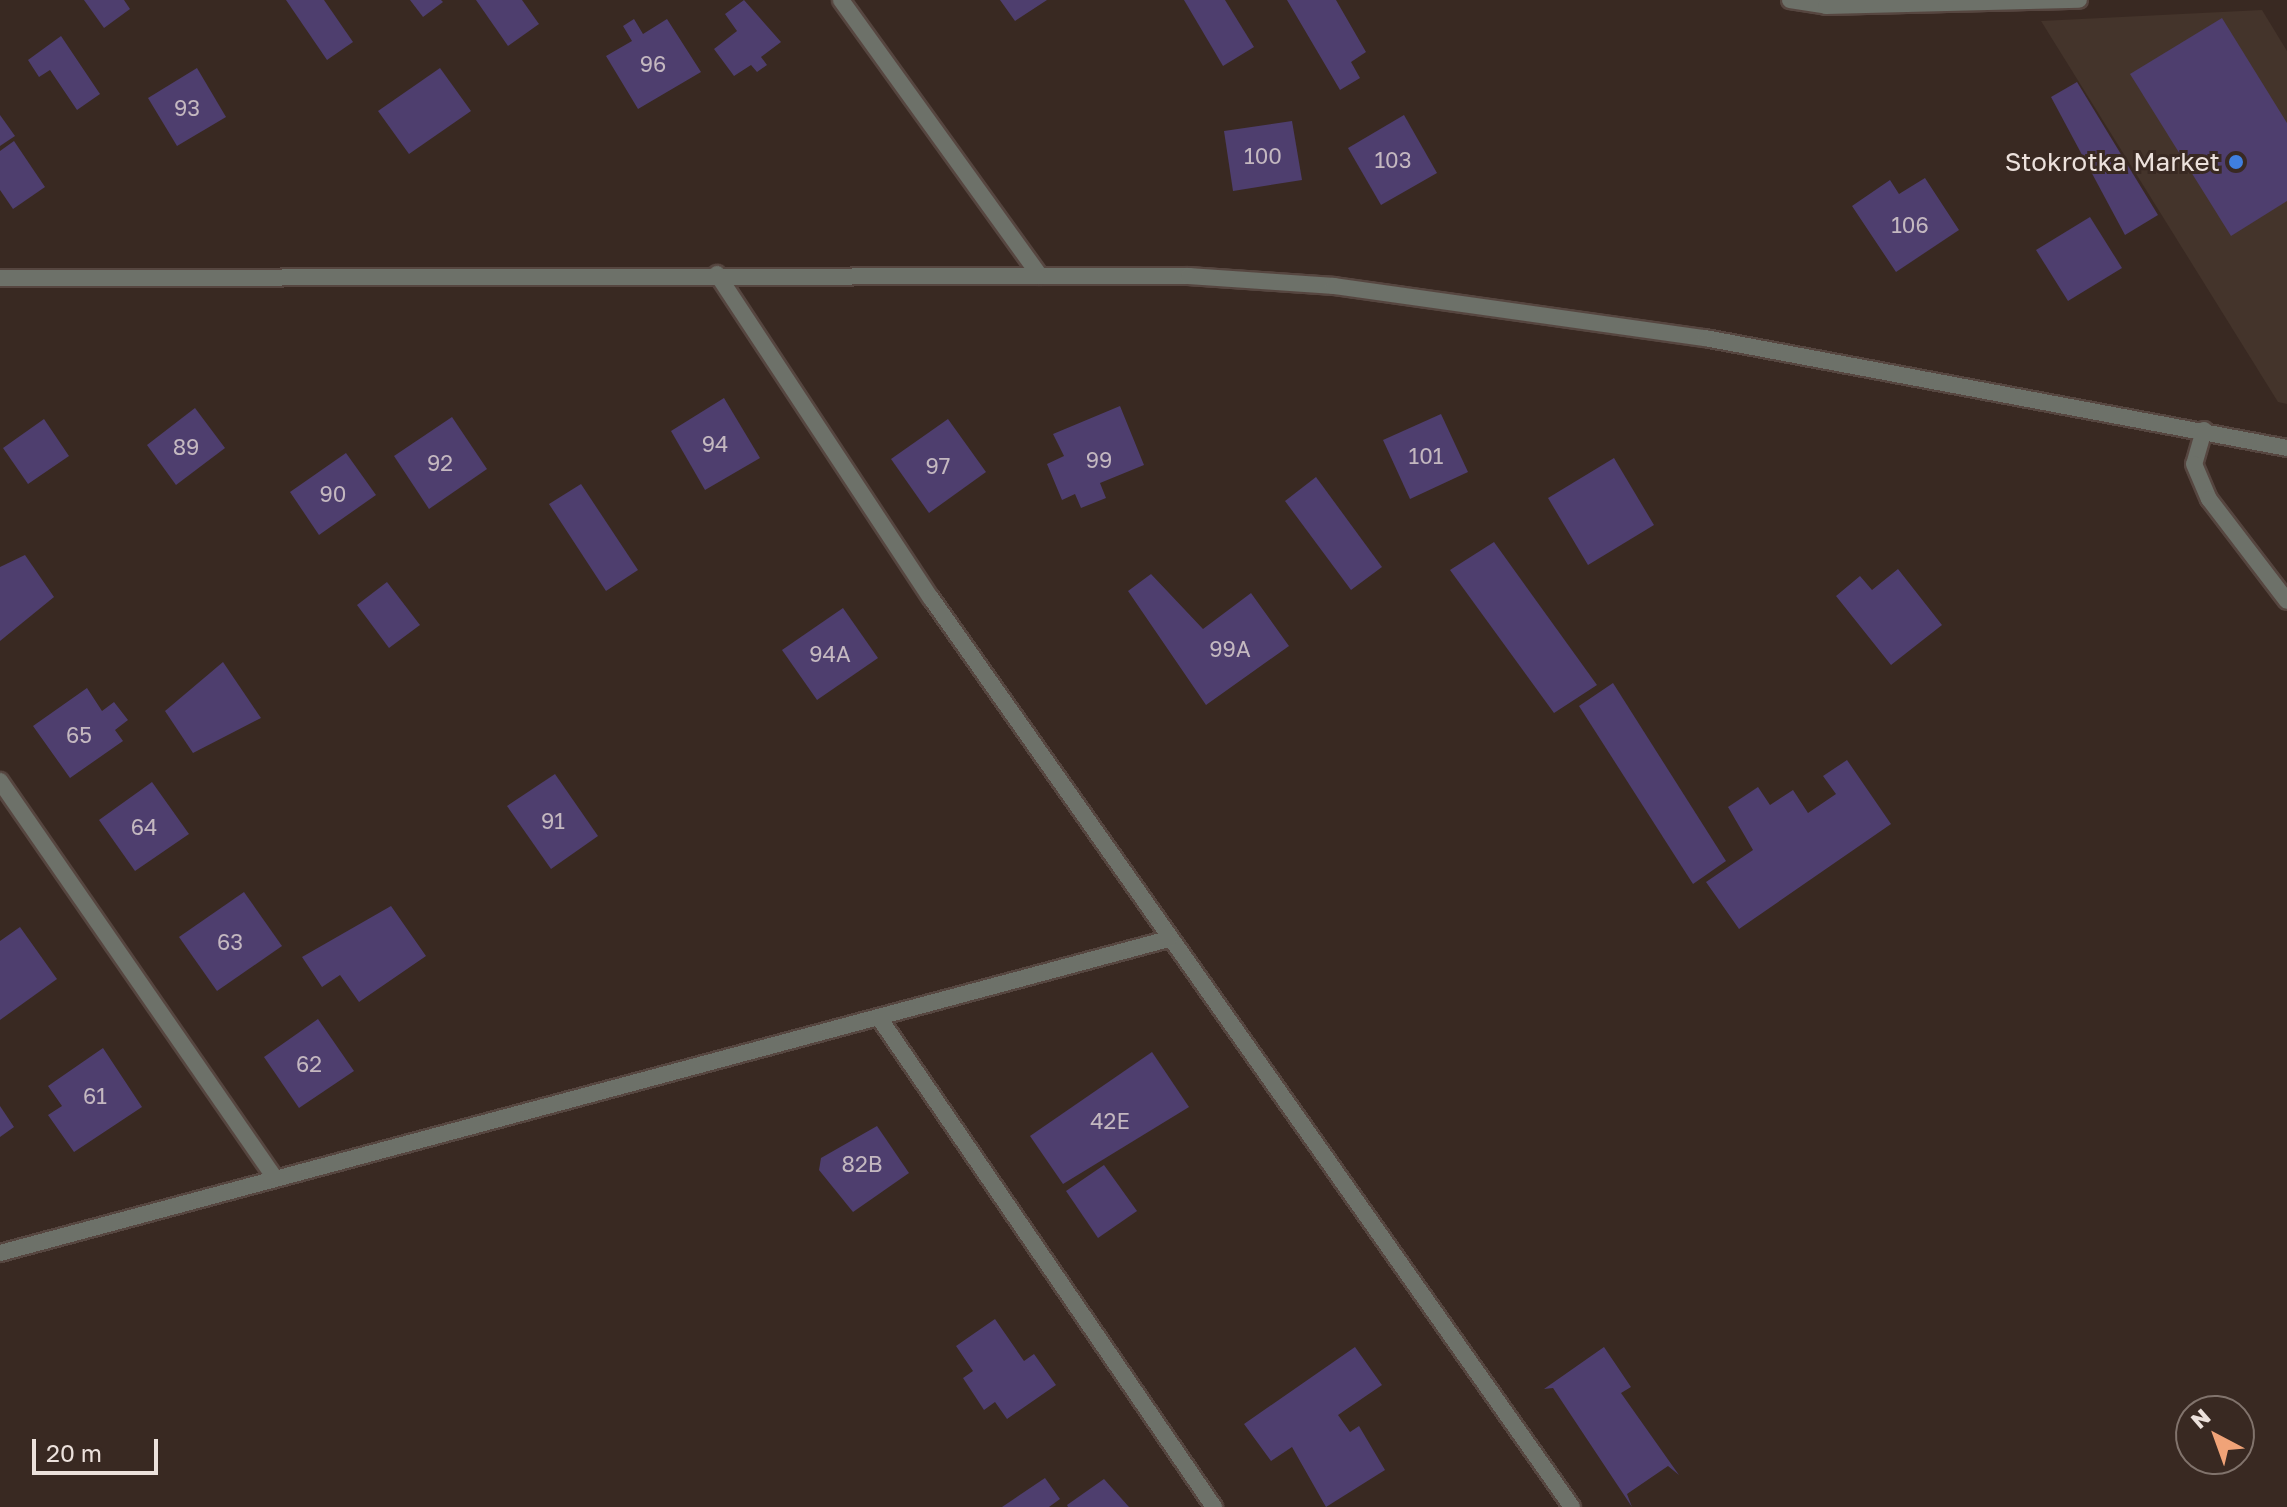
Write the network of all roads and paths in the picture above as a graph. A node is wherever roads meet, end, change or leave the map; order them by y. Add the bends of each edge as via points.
1 (841, 0) edge
2 (1790, 0) edge
3 (2079, 0) edge
4 (717, 274) junction
5 (1040, 276) junction
6 (0, 278) edge
7 (2204, 430) junction
8 (2287, 448) edge
9 (2287, 601) edge
10 (0, 781) edge
11 (1169, 939) junction
12 (882, 1022) junction
13 (274, 1176) junction
14 (0, 1253) edge
15 (1214, 1507) edge
16 (1572, 1507) edge

1 - 5 street
2 - 3 street via 1826,6
4 - 5 street
4 - 6 street
4 - 11 street
5 - 7 street via 1334,286 1705,338
7 - 8 street
7 - 9 street via 2194,464 2209,499
10 - 13 street
11 - 12 street
11 - 16 street
12 - 13 street
12 - 15 street
13 - 14 street

